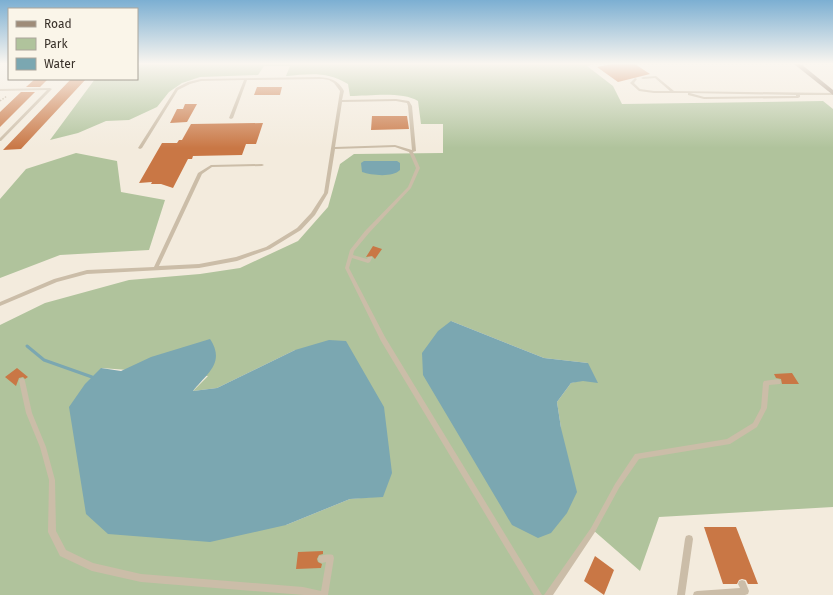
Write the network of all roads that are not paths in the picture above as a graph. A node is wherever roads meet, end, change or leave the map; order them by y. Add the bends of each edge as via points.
1 (47, 92) edge
2 (175, 92) edge
3 (241, 92) edge
4 (342, 92) edge
5 (669, 92) edge
6 (673, 92) joint
7 (833, 94) edge
8 (340, 101) junction
9 (231, 118) dead end
10 (0, 140) edge
11 (140, 148) dead end
12 (333, 148) junction
13 (411, 151) junction
14 (262, 165) dead end
15 (351, 256) junction
16 (370, 258) dead end
17 (156, 268) junction
18 (0, 304) edge
19 (22, 381) dead end
20 (778, 382) dead end
21 (689, 539) dead end
22 (322, 559) dead end
23 (744, 590) edge
24 (323, 595) edge
25 (538, 595) edge
26 (548, 595) edge
27 (681, 595) edge
28 (698, 595) edge

1 - 10 lane
2 - 11 lane
3 - 9 lane
4 - 8 lane
5 - 6 lane
6 - 7 lane via 686,92 704,98
8 - 12 lane
8 - 13 lane via 408,102 414,151
12 - 13 lane via 395,146
12 - 17 lane via 326,193 313,214 299,229 268,248 237,259 199,266
13 - 15 lane via 418,168 410,187 366,232
14 - 17 lane via 211,166 200,173
15 - 16 lane via 368,260
15 - 25 lane via 347,268 383,339
17 - 18 lane via 87,272 56,280
19 - 24 lane via 52,480 52,532 63,553 92,567 140,578 303,591
20 - 26 lane via 766,383 764,408 755,426 728,442 637,456 593,530
21 - 27 lane
22 - 24 lane via 330,558
23 - 28 lane

